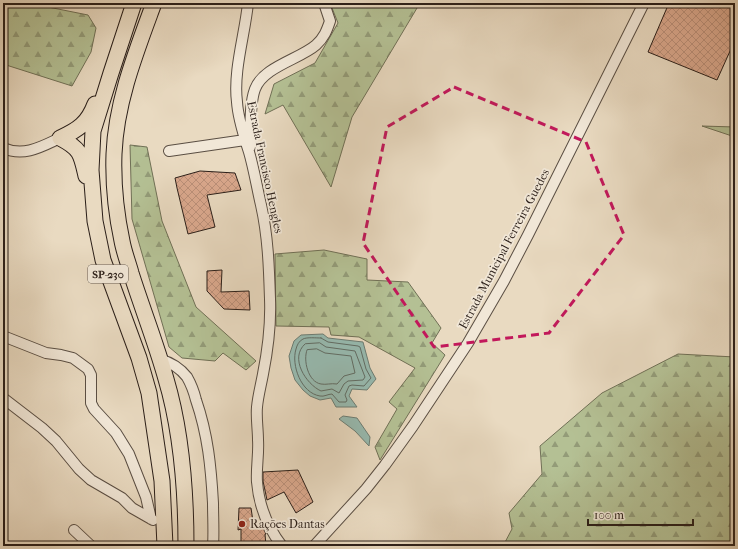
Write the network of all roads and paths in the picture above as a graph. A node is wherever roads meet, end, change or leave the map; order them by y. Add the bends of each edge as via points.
1 (154, 3) edge
2 (248, 3) edge
3 (324, 3) edge
4 (644, 3) edge
5 (132, 9) edge
6 (60, 138) junction
7 (245, 140) junction
8 (3, 148) edge
9 (169, 151) dead end
10 (249, 153) junction
11 (94, 216) junction
12 (3, 336) edge
13 (159, 359) junction
14 (3, 398) edge
15 (151, 519) junction
16 (74, 530) dead end
17 (165, 539) edge
18 (91, 546) edge
19 (186, 546) edge
20 (213, 546) edge
21 (282, 546) edge
22 (314, 546) edge

1 - 13 highway, SP-230 via 123,97 115,138 114,167 122,242
2 - 7 street, Estrada Francisco Hengles via 236,101
3 - 10 street via 330,21 322,39 258,82 252,104
4 - 22 street, Estrada Municipal Ferreira Guedes via 528,235 468,343 385,465
5 - 6 highway via 115,40 99,92 85,123 74,132
5 - 11 highway, SP-230 via 94,131 91,170
6 - 8 street via 28,152
6 - 11 highway via 71,144 81,155
7 - 9 street
7 - 10 street, Estrada Francisco Hengles
10 - 21 street, Estrada Francisco Hengles via 267,242 271,315 257,406 257,484 270,528
11 - 17 highway, SP-230 via 103,260 149,393 162,481
12 - 15 street via 46,353 73,358 88,369 91,403 116,433 129,454 146,497
13 - 19 highway, SP-230 via 170,393 182,458
13 - 20 street via 170,362 187,378 204,423 210,458
14 - 15 street via 56,441 91,480
15 - 17 street
16 - 18 street

